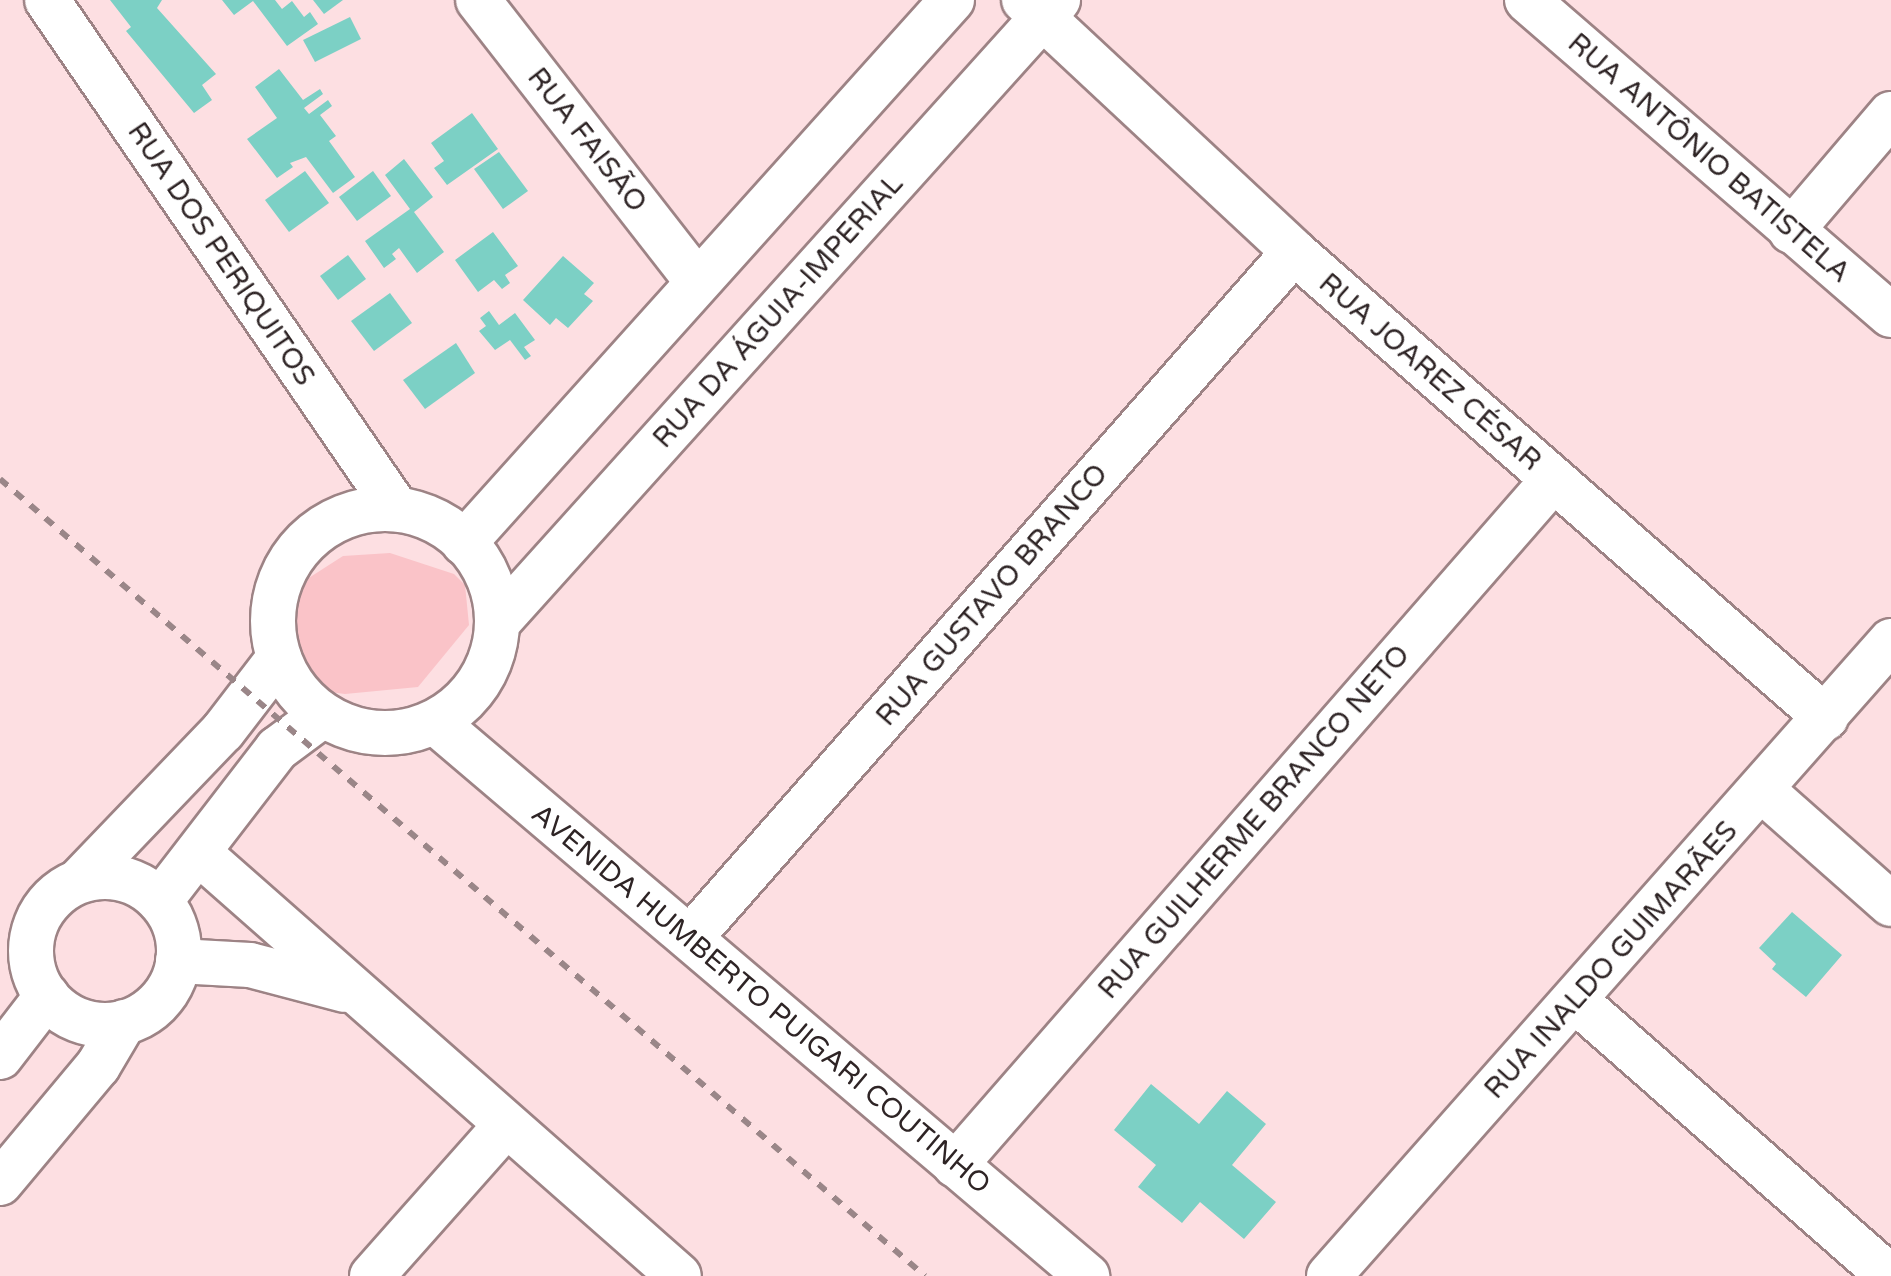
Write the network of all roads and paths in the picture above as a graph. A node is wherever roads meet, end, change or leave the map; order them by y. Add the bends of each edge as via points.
1 (47, 0) edge
2 (478, 0) edge
3 (952, 0) edge
4 (1527, 0) edge
5 (1041, 6) edge
6 (1891, 114) edge
7 (1791, 231) junction
8 (1294, 252) junction
9 (696, 280) junction
10 (1891, 315) edge
11 (1553, 480) junction
12 (396, 508) junction
13 (464, 543) junction
14 (498, 622) junction
15 (1891, 641) edge
16 (279, 658) junction
17 (323, 715) junction
18 (1826, 718) junction
19 (435, 722) junction
20 (1762, 790) junction
21 (200, 854) junction
22 (79, 881) junction
23 (160, 901) junction
24 (1891, 904) edge
25 (690, 938) junction
26 (178, 961) junction
27 (351, 991) junction
28 (47, 996) junction
29 (1576, 1001) junction
30 (124, 1022) junction
31 (0, 1057) edge
32 (505, 1126) junction
33 (955, 1165) junction
34 (0, 1183) edge
35 (372, 1276) edge
36 (679, 1276) edge
37 (1087, 1276) edge
38 (1329, 1276) edge
39 (1889, 1276) edge

1 - 12 street, RUA DOS PERIQUITOS
2 - 9 street, RUA FAISÃO
3 - 9 street
4 - 7 street, RUA ANTÔNIO BATISTELA
5 - 8 street, RUA JOAREZ CÉSAR
5 - 14 street, RUA DA ÁGUIA-IMPERIAL
6 - 7 street
7 - 10 street, RUA ANTÔNIO BATISTELA
8 - 11 street, RUA JOAREZ CÉSAR
8 - 25 street, RUA GUSTAVO BRANCO
9 - 13 street
11 - 18 street, RUA JOAREZ CÉSAR
11 - 33 street, RUA GUILHERME BRANCO NETO
12 - 13 street via 425,515
12 - 16 street via 347,515 324,525 296,551 276,596 272,621
13 - 14 street via 486,570
14 - 19 street via 493,655 479,685 456,710
15 - 18 street, RUA INALDO GUIMARÃES
16 - 17 street via 298,692
16 - 22 street via 223,731
17 - 19 street via 359,730 393,733
17 - 21 street via 277,749
18 - 20 street, RUA INALDO GUIMARÃES
19 - 25 street, AVENIDA HUMBERTO PUIGARI COUTINHO
20 - 24 street
20 - 29 street, RUA INALDO GUIMARÃES
21 - 23 street
21 - 27 street
22 - 23 street via 122,879
22 - 28 street via 43,909 34,930 31,953
23 - 26 street via 178,939
25 - 33 street, AVENIDA HUMBERTO PUIGARI COUTINHO
26 - 27 street via 250,965
26 - 30 street via 161,1000
27 - 32 street
28 - 30 street via 82,1021
28 - 31 street
29 - 38 street, RUA INALDO GUIMARÃES
29 - 39 street
30 - 34 street via 98,1066
32 - 35 street
32 - 36 street
33 - 37 street, AVENIDA HUMBERTO PUIGARI COUTINHO

